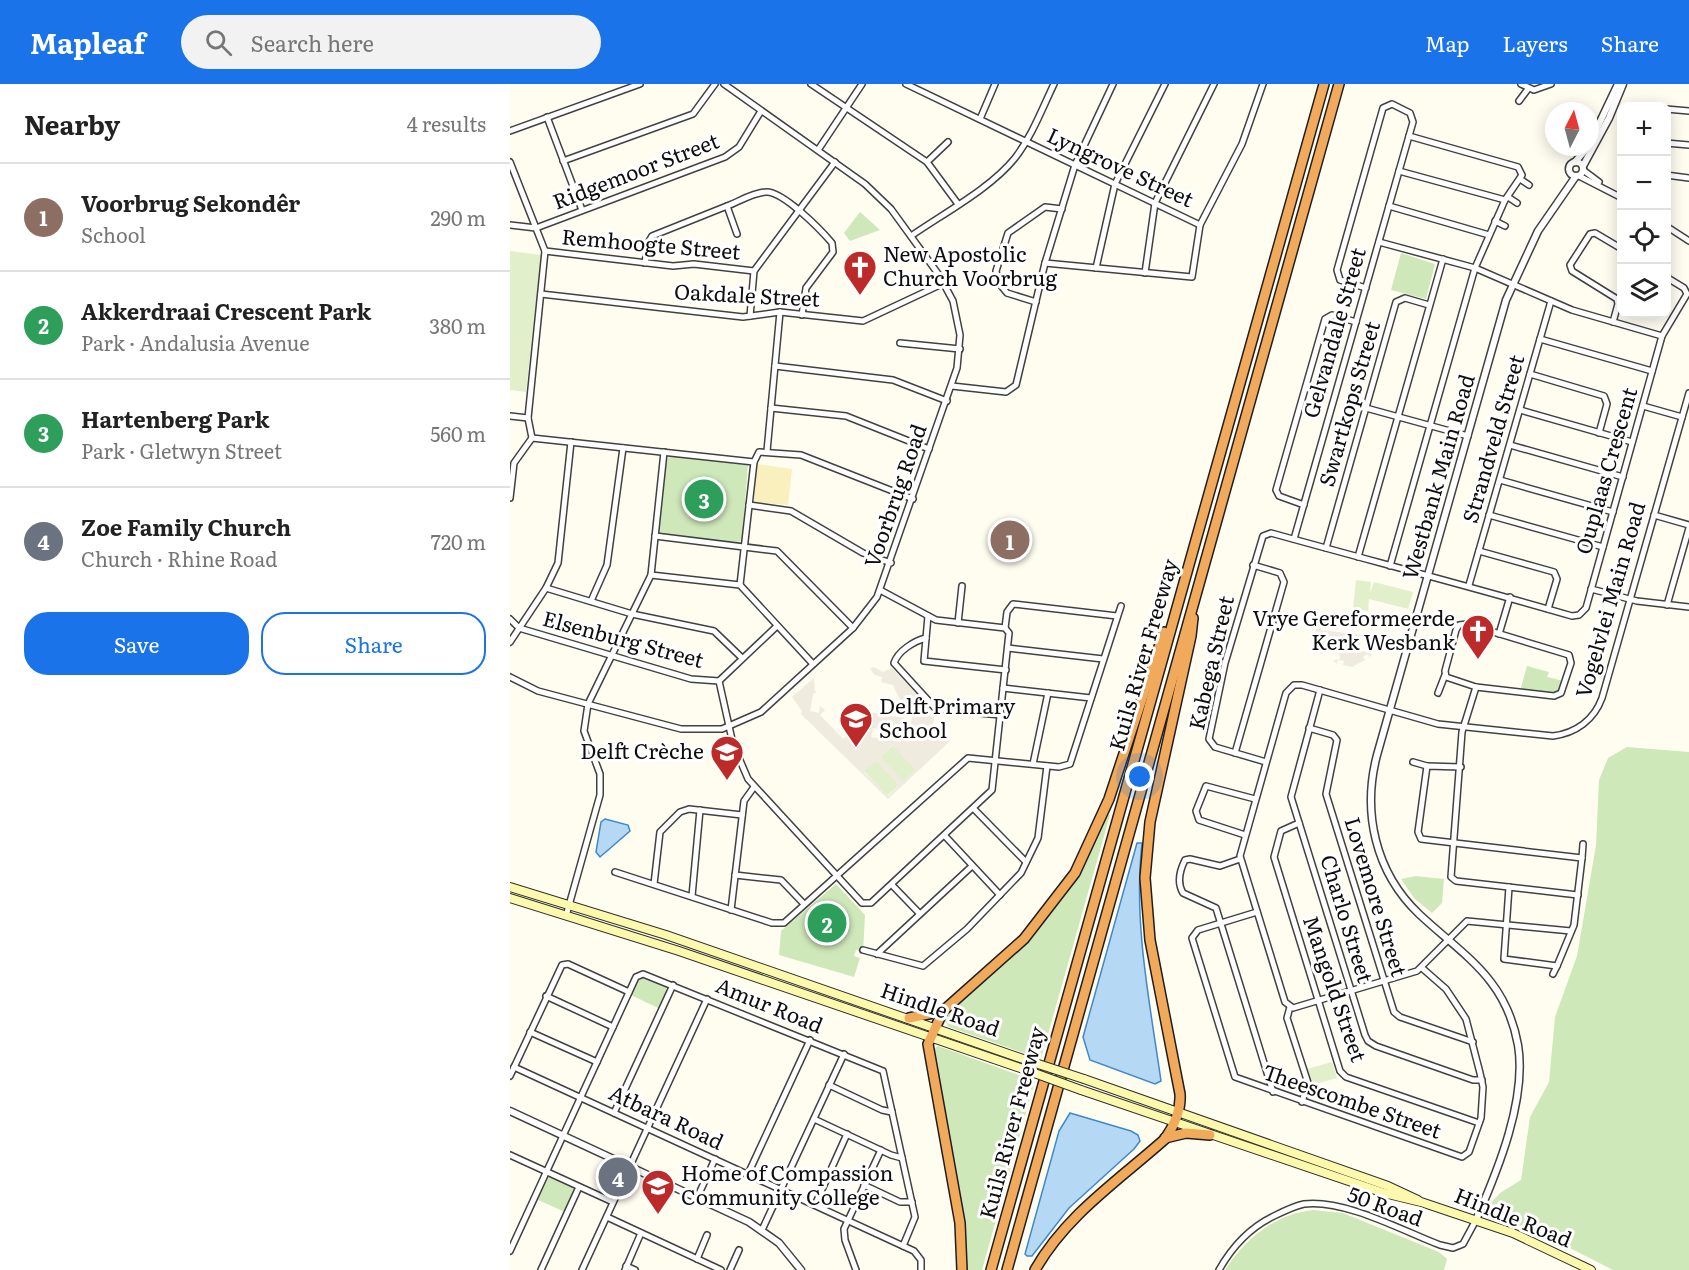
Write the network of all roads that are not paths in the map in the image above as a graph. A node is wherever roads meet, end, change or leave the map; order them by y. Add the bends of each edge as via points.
1 (640, 84) edge
2 (715, 84) edge
3 (724, 84) edge
4 (811, 84) edge
5 (862, 84) edge
6 (906, 84) edge
7 (995, 84) edge
8 (1054, 84) edge
9 (1113, 84) edge
10 (1165, 84) edge
11 (1214, 84) edge
12 (1263, 84) edge
13 (1324, 84) edge
14 (1339, 84) edge
15 (1521, 84) edge
16 (1551, 84) edge
17 (1618, 84) edge
18 (1623, 84) edge
19 (1528, 89) junction
20 (1519, 101) dead end
21 (846, 109) junction
22 (1671, 109) edge
23 (761, 111) junction
24 (1689, 111) edge
25 (547, 117) junction
26 (980, 118) junction
27 (1599, 124) edge
28 (510, 131) edge
29 (1409, 136) junction
30 (948, 142) dead end
31 (1026, 142) junction
32 (1671, 143) edge
33 (1689, 145) edge
34 (818, 150) junction
35 (1580, 156) edge
36 (563, 161) junction
37 (510, 162) edge
38 (835, 162) junction
39 (927, 162) junction
40 (1575, 162) junction
41 (1075, 165) junction
42 (1399, 171) junction
43 (1578, 172) junction
44 (1671, 176) edge
45 (1689, 178) edge
46 (1520, 179) junction
47 (1115, 184) junction
48 (1529, 185) dead end
49 (1617, 195) edge
50 (1507, 199) junction
51 (1155, 203) junction
52 (1516, 203) dead end
53 (958, 204) junction
54 (727, 206) junction
55 (1389, 206) junction
56 (1062, 209) junction
57 (582, 210) junction
58 (800, 211) junction
59 (1495, 221) junction
60 (510, 225) edge
61 (1200, 225) junction
62 (1505, 226) dead end
63 (536, 228) junction
64 (1671, 230) edge
65 (737, 234) dead end
66 (1489, 234) junction
67 (911, 236) junction
68 (1689, 241) edge
69 (1379, 242) junction
70 (1617, 246) edge
71 (545, 251) junction
72 (1443, 260) junction
73 (645, 263) junction
74 (1045, 263) junction
75 (1096, 268) junction
76 (1475, 268) junction
77 (754, 271) junction
78 (1144, 273) junction
79 (1671, 280) edge
80 (944, 283) junction
81 (1512, 284) junction
82 (1366, 288) junction
83 (541, 294) junction
84 (1551, 301) junction
85 (1036, 302) junction
86 (1430, 305) junction
87 (780, 312) junction
88 (802, 315) junction
89 (750, 316) junction
90 (1613, 321) junction
91 (1356, 322) junction
92 (1662, 336) junction
93 (1540, 339) junction
94 (900, 344) dead end
95 (960, 350) junction
96 (775, 366) junction
97 (1652, 371) junction
98 (1530, 374) junction
99 (952, 386) junction
100 (1689, 393) edge
101 (947, 401) junction
102 (1642, 406) junction
103 (771, 408) junction
104 (1366, 408) junction
105 (1520, 410) junction
106 (510, 416) edge
107 (1398, 416) junction
108 (1682, 417) junction
109 (528, 418) junction
110 (1430, 426) junction
111 (1599, 433) junction
112 (1468, 436) junction
113 (532, 438) junction
114 (571, 442) junction
115 (1632, 442) junction
116 (1510, 445) junction
117 (623, 448) junction
118 (929, 449) junction
119 (767, 451) junction
120 (664, 452) junction
121 (754, 462) junction
122 (512, 463) edge
123 (1623, 477) junction
124 (1500, 480) junction
125 (510, 498) edge
126 (913, 499) junction
127 (749, 505) junction
128 (1304, 505) junction
129 (1613, 512) junction
130 (1490, 515) junction
131 (1654, 515) junction
132 (1689, 527) edge
133 (1266, 534) joint
134 (655, 536) junction
135 (1294, 539) junction
136 (744, 546) junction
137 (1603, 547) junction
138 (1326, 548) junction
139 (1479, 551) junction
140 (1358, 557) junction
141 (891, 563) junction
142 (1253, 565) junction
143 (1390, 566) junction
144 (651, 575) junction
145 (1428, 575) junction
146 (740, 585) junction
147 (1469, 585) junction
148 (962, 586) dead end
149 (546, 588) junction
150 (1591, 589) junction
151 (880, 590) junction
152 (1510, 597) junction
153 (1194, 598) junction
154 (1630, 599) junction
155 (591, 601) junction
156 (1667, 605) junction
157 (1121, 606) dead end
158 (1689, 607) edge
159 (1175, 608) junction
160 (1548, 609) junction
161 (632, 614) junction
162 (928, 616) junction
163 (1117, 616) junction
164 (510, 619) edge
165 (958, 622) junction
166 (777, 626) junction
167 (519, 628) junction
168 (853, 628) junction
169 (1005, 628) junction
170 (1499, 634) junction
171 (926, 638) junction
172 (510, 642) edge
173 (1008, 648) junction
174 (612, 655) junction
175 (742, 658) junction
176 (1103, 659) junction
177 (813, 664) junction
178 (1006, 670) junction
179 (1445, 675) junction
180 (510, 677) edge
181 (718, 681) junction
182 (1476, 687) junction
183 (1004, 688) junction
184 (1320, 690) junction
185 (1048, 693) junction
186 (1438, 693) dead end
187 (1091, 698) junction
188 (588, 704) junction
189 (1390, 711) junction
190 (1001, 715) junction
191 (1464, 727) junction
192 (728, 728) junction
193 (1309, 728) junction
194 (1235, 753) junction
195 (996, 760) junction
196 (1266, 762) junction
197 (1413, 762) dead end
198 (1033, 764) junction
199 (1047, 765) junction
200 (1427, 765) junction
201 (1461, 767) junction
202 (754, 788) junction
203 (1255, 799) junction
204 (974, 809) junction
205 (700, 810) junction
206 (742, 815) junction
207 (1299, 823) junction
208 (1245, 835) junction
209 (945, 836) junction
210 (1453, 844) junction
211 (1583, 844) dead end
212 (1582, 858) junction
213 (1240, 859) junction
214 (1026, 862) junction
215 (972, 866) junction
216 (615, 872) dead end
217 (735, 875) junction
218 (835, 876) junction
219 (654, 884) junction
220 (892, 885) junction
221 (1509, 887) junction
222 (510, 888) edge
223 (1000, 895) junction
224 (1578, 895) junction
225 (692, 896) junction
226 (510, 898) edge
227 (804, 904) junction
228 (569, 905) junction
229 (731, 910) junction
230 (1257, 912) junction
231 (920, 915) junction
232 (567, 916) junction
233 (1222, 922) junction
234 (1505, 923) junction
235 (1571, 931) junction
236 (1449, 938) junction
237 (863, 950) dead end
238 (877, 954) junction
239 (1557, 966) junction
240 (1422, 968) junction
241 (1553, 974) dead end
242 (1384, 981) junction
243 (673, 985) junction
244 (630, 992) junction
245 (1351, 992) junction
246 (546, 996) junction
247 (707, 999) junction
248 (1318, 1002) junction
249 (1290, 1007) junction
250 (943, 1011) junction
251 (909, 1018) junction
252 (613, 1027) junction
253 (935, 1027) junction
254 (530, 1032) junction
255 (930, 1038) junction
256 (810, 1040) junction
257 (1473, 1042) junction
258 (844, 1054) junction
259 (597, 1062) junction
260 (514, 1066) junction
261 (510, 1076) edge
262 (1482, 1080) junction
263 (830, 1085) junction
264 (1274, 1092) junction
265 (581, 1097) junction
266 (1302, 1102) junction
267 (510, 1112) edge
268 (892, 1112) junction
269 (1178, 1112) junction
270 (614, 1113) junction
271 (814, 1119) junction
272 (1174, 1122) junction
273 (1479, 1123) junction
274 (648, 1128) junction
275 (847, 1134) junction
276 (1210, 1135) junction
277 (563, 1136) junction
278 (1165, 1138) junction
279 (881, 1150) junction
280 (512, 1156) edge
281 (902, 1158) junction
282 (715, 1159) junction
283 (510, 1165) edge
284 (630, 1167) junction
285 (546, 1172) junction
286 (748, 1174) junction
287 (864, 1185) junction
288 (579, 1187) junction
289 (781, 1190) junction
290 (697, 1197) junction
291 (614, 1202) junction
292 (912, 1202) junction
293 (1422, 1202) junction
294 (815, 1205) junction
295 (607, 1217) junction
296 (848, 1220) junction
297 (1476, 1220) junction
298 (762, 1230) junction
299 (642, 1233) junction
300 (708, 1235) dead end
301 (903, 1246) junction
302 (740, 1250) dead end
303 (510, 1251) edge
304 (697, 1259) junction
305 (626, 1268) edge
306 (541, 1270) edge
307 (582, 1270) edge
308 (635, 1270) edge
309 (721, 1270) edge
310 (730, 1270) edge
311 (801, 1270) edge
312 (856, 1270) edge
313 (921, 1270) edge
314 (962, 1270) edge
315 (991, 1270) edge
316 (1007, 1270) edge
317 (1035, 1270) edge
318 (1219, 1270) edge
319 (1591, 1270) edge

1 - 25 street
2 - 36 street via 693,114
3 - 23 street, Voorbrug Road
4 - 21 street
5 - 21 street
6 - 26 street, Lyngrove Street
7 - 26 street
8 - 31 street
9 - 41 street
10 - 47 street
11 - 51 street
12 - 61 street via 1242,144
13 - 159 highway, Kuils River Freeway
14 - 153 highway, Kuils River Freeway
15 - 19 street
16 - 19 street
17 - 27 street
18 - 43 street via 1609,118
19 - 20 street
21 - 34 street
21 - 39 street
22 - 24 street
23 - 34 street, Voorbrug Road
23 - 57 street, Ridgemoor Street via 732,154
25 - 28 street
25 - 36 street
26 - 31 street, Lyngrove Street
29 - 42 street, Gelvandale Street
29 - 46 street via 1518,167
29 - 82 street via 1412,115 1394,104 1386,105 1337,270 1343,281
30 - 39 street
31 - 41 street, Lyngrove Street
31 - 53 street via 1001,173
32 - 33 street
34 - 38 street, Voorbrug Road
35 - 40 street
36 - 57 street
37 - 63 street
38 - 58 street
38 - 67 street, Voorbrug Road via 879,195
39 - 53 street
40 - 43 street
40 - 43 street via 1570,167
41 - 47 street, Lyngrove Street
41 - 56 street
42 - 50 street
42 - 55 street, Gelvandale Street
43 - 49 street
43 - 81 street, Westbank Main Road via 1527,251
44 - 45 street
46 - 48 street
46 - 50 street
47 - 51 street, Lyngrove Street
47 - 75 street
50 - 52 street
50 - 59 street
51 - 61 street, Lyngrove Street
51 - 78 street
53 - 67 street
54 - 58 street via 767,192
54 - 65 street
54 - 73 street via 652,236
55 - 66 street
55 - 69 street, Gelvandale Street
56 - 74 street
56 - 85 street via 1045,207 1008,233 996,271 1006,293
57 - 63 street, Ridgemoor Street
58 - 77 street
58 - 88 street via 834,248 806,288
59 - 62 street
59 - 66 street
60 - 63 street
61 - 78 street via 1192,277
63 - 71 street
64 - 68 street
66 - 76 street
67 - 80 street, Voorbrug Road
69 - 72 street
69 - 82 street, Gelvandale Street
70 - 90 street via 1590,234 1570,265 1572,271 1617,298
71 - 73 street, Remhoogte Street
71 - 83 street
72 - 76 street
72 - 86 street
73 - 77 street, Remhoogte Street
74 - 75 street
74 - 85 street
75 - 78 street
76 - 81 street
76 - 110 street
77 - 89 street
79 - 92 street, Ouplaas Crescent via 1687,294
80 - 88 street, Oakdale Street via 867,320
80 - 95 street, Voorbrug Road via 958,321
81 - 84 street
81 - 112 street, Westbank Main Road
82 - 91 street, Gelvandale Street
83 - 89 street, Oakdale Street
83 - 109 street
84 - 90 street
84 - 93 street, Strandveld Street
85 - 99 street via 1013,389 1004,392
86 - 104 street, Swartkops Street via 1405,298 1396,302
86 - 107 street
87 - 88 street, Oakdale Street
87 - 89 street, Oakdale Street
87 - 96 street
90 - 92 street
91 - 128 street, Gelvandale Street
91 - 128 street via 1332,315 1325,319 1299,403 1276,490 1279,496
92 - 97 street, Ouplaas Crescent
93 - 97 street
93 - 98 street, Strandveld Street
94 - 95 street
95 - 99 street, Voorbrug Road
96 - 101 street via 893,380
96 - 103 street
97 - 102 street, Ouplaas Crescent
98 - 105 street, Strandveld Street
98 - 111 street via 1606,397
99 - 101 street, Voorbrug Road
100 - 108 street, Vogelvlei Main Road
101 - 118 street, Voorbrug Road
102 - 108 street
102 - 115 street, Ouplaas Crescent
103 - 118 street via 846,416
103 - 119 street
104 - 107 street
104 - 138 street, Swartkops Street
105 - 111 street
105 - 116 street, Strandveld Street
106 - 109 street
107 - 110 street
107 - 140 street
108 - 131 street, Vogelvlei Main Road
109 - 113 street
110 - 112 street
110 - 143 street
111 - 115 street
112 - 145 street, Westbank Main Road
113 - 114 street
113 - 122 street
114 - 117 street
114 - 149 street via 559,557
115 - 123 street, Ouplaas Crescent
116 - 123 street
116 - 124 street, Strandveld Street
117 - 120 street
117 - 155 street via 607,565
118 - 126 street, Voorbrug Road
119 - 121 street via 759,452
119 - 126 street via 801,455
120 - 121 street
120 - 134 street
121 - 127 street
122 - 125 street
123 - 129 street, Ouplaas Crescent
124 - 129 street
124 - 130 street, Strandveld Street
126 - 141 street, Voorbrug Road
127 - 136 street
127 - 141 street via 791,511 863,553
128 - 135 street, Gelvandale Street
129 - 137 street, Ouplaas Crescent
130 - 137 street
130 - 139 street, Strandveld Street
131 - 132 street
131 - 154 street, Vogelvlei Main Road
132 - 156 street
133 - 135 street, Ouplaas Crescent
133 - 142 street, Kabega Street
134 - 136 street
134 - 144 street
135 - 138 street, Ouplaas Crescent
136 - 146 street
136 - 168 street via 780,552
137 - 150 street, Ouplaas Crescent
138 - 140 street, Ouplaas Crescent
139 - 147 street, Strandveld Street
139 - 160 street via 1554,572 1557,579
140 - 143 street, Ouplaas Crescent
141 - 151 street, Voorbrug Road
142 - 194 street, Kabega Street via 1209,736 1211,745
142 - 194 street via 1280,573 1284,582
143 - 145 street, Ouplaas Crescent
144 - 146 street
144 - 161 street
145 - 147 street, Ouplaas Crescent
145 - 189 street, Westbank Main Road
146 - 166 street
147 - 152 street, Ouplaas Crescent
148 - 165 street
149 - 155 street
149 - 167 street
150 - 154 street
150 - 160 street, Ouplaas Crescent via 1585,610 1579,615
151 - 162 street
151 - 168 street, Voorbrug Road
152 - 160 street, Ouplaas Crescent
152 - 170 street
153 - 269 highway via 1191,636 1150,822 1145,878 1150,940 1180,1094
153 - 316 highway, Kuils River Freeway
154 - 156 street
154 - 191 street, Vogelvlei Main Road via 1602,698 1586,723 1552,736
155 - 161 street
156 - 158 street
157 - 163 street
159 - 250 highway via 1159,643 1109,799 1075,873 1024,939
159 - 315 highway, Kuils River Freeway
161 - 174 street
161 - 175 street via 714,631
162 - 165 street
162 - 171 street
163 - 169 street via 1013,604 1008,608
163 - 176 street
164 - 167 street
165 - 169 street
166 - 175 street
166 - 177 street
167 - 172 street
167 - 174 street, Elsenburg Street
168 - 177 street, Voorbrug Road
169 - 173 street via 1009,633
170 - 179 street via 1459,625
170 - 182 street via 1569,655 1571,663 1563,691 1554,696
171 - 178 street via 924,662
171 - 190 street via 912,644 894,663 936,709
173 - 176 street
173 - 178 street
174 - 181 street, Elsenburg Street via 692,678
174 - 188 street
175 - 181 street
176 - 187 street
177 - 192 street, Voorbrug Road via 765,709
178 - 183 street
179 - 182 street
179 - 186 street
180 - 188 street, Voorbrug Road via 538,691
181 - 192 street
182 - 191 street
183 - 185 street
183 - 190 street
184 - 189 street, Vogelvlei Main Road
184 - 193 street, Charlo Street
184 - 196 street, Vogelvlei Main Road via 1299,684 1287,690
185 - 187 street
185 - 198 street
187 - 199 street via 1070,764
188 - 192 street, Voorbrug Road via 677,729
188 - 228 street via 584,731 600,774 600,795
189 - 191 street, Vogelvlei Main Road
189 - 236 street, Westbank Main Road via 1371,787 1376,841 1399,891 1418,913
190 - 195 street
191 - 201 street
192 - 202 street via 740,764
193 - 207 street, Charlo Street via 1291,794
193 - 242 street, Lovemore Street via 1333,735 1337,740 1326,794
194 - 196 street, Kabega Street
195 - 198 street
195 - 204 street via 992,790
195 - 218 street via 966,759
196 - 203 street, Vogelvlei Main Road
197 - 200 street
198 - 199 street
199 - 214 street via 1039,834
200 - 201 street
200 - 210 street via 1418,835 1424,840
201 - 210 street
202 - 206 street via 746,798
202 - 218 street
203 - 208 street, Vogelvlei Main Road
203 - 208 street via 1206,786 1196,811 1199,820
204 - 209 street
204 - 214 street
205 - 206 street
205 - 219 street via 682,810 660,831
205 - 225 street
206 - 217 street
207 - 245 street, Charlo Street
207 - 248 street, Mangold Street via 1281,831 1274,857
208 - 213 street, Vogelvlei Main Road
209 - 215 street
209 - 220 street
210 - 212 street
210 - 221 street via 1450,873 1454,880
211 - 212 street
212 - 224 street
213 - 230 street
213 - 233 street via 1220,866 1190,859 1184,862 1180,873 1183,893 1212,904
214 - 223 street via 1018,878
215 - 223 street
215 - 231 street
216 - 219 street
217 - 227 street via 781,880
217 - 229 street
218 - 220 street via 866,905
218 - 227 street
219 - 225 street
220 - 231 street
221 - 224 street
221 - 234 street
222 - 228 main road, Hindle Road
223 - 238 street via 926,965
224 - 235 street
225 - 229 street
226 - 232 main road, Hindle Road
227 - 229 street via 778,925
228 - 232 street
228 - 251 main road, Hindle Road
230 - 233 street, Theescombe Street
230 - 249 street via 1285,1002
231 - 238 street
232 - 255 main road, Hindle Road
233 - 264 street
233 - 264 street, Theescombe Street via 1198,930 1192,938 1211,1005 1235,1077
234 - 235 street
234 - 236 street via 1467,921
234 - 239 street via 1504,959
235 - 239 street
236 - 240 street
236 - 297 street, Westbank Main Road via 1482,968 1499,992 1518,1046 1520,1075 1515,1110
237 - 238 street
239 - 241 street
240 - 242 street
240 - 257 street, Theescombe Street via 1450,994 1469,1024
242 - 245 street
242 - 257 street, Lovemore Street via 1397,1015
243 - 244 street, Amur Road via 641,974
243 - 247 street, Amur Road
243 - 270 street
244 - 246 street via 566,964 560,967
244 - 252 street, Amur Road
245 - 248 street
245 - 262 street, Charlo Street via 1371,1043
246 - 252 street
246 - 254 street
247 - 256 street, Amur Road
247 - 274 street
248 - 249 street
248 - 273 street, Mangold Street via 1344,1075
249 - 266 street via 1287,1018 1308,1084
250 - 251 highway
250 - 253 highway
251 - 253 main road, Hindle Road
252 - 259 street, Amur Road
253 - 255 highway
253 - 269 main road, Hindle Road, bridge
254 - 259 street
254 - 260 street
255 - 272 main road, Hindle Road, bridge
255 - 314 highway via 928,1052 960,1223
256 - 258 street, Amur Road
256 - 286 street
257 - 262 street, Theescombe Street
258 - 263 street
258 - 268 street, Amur Road via 883,1071
259 - 265 street, Amur Road
260 - 261 street
260 - 265 street, Atbara Road
262 - 273 street, Theescombe Street
263 - 268 street
263 - 271 street
264 - 266 street, Theescombe Street
265 - 270 street, Atbara Road
265 - 277 street, Amur Road
266 - 273 street, Theescombe Street via 1460,1157 1468,1154
267 - 277 street
268 - 281 street, Amur Road
269 - 272 highway
269 - 293 main road, Hindle Road
270 - 274 street, Atbara Road
271 - 275 street
271 - 289 street
272 - 276 main road, Hindle Road
272 - 278 highway
274 - 282 street, Atbara Road
274 - 284 street
275 - 279 street
275 - 294 street
276 - 278 highway via 1186,1133
276 - 293 main road, Hindle Road
277 - 284 street
277 - 285 street, Amur Road
278 - 317 highway via 1085,1207
279 - 281 street
279 - 287 street
280 - 283 street
280 - 285 street
281 - 292 street, Amur Road
282 - 286 street, Atbara Road
282 - 290 street
284 - 290 street
284 - 291 street
285 - 288 street
285 - 303 street, Amur Road
286 - 289 street, Atbara Road
287 - 292 street via 900,1202
287 - 296 street
288 - 291 street
288 - 306 street
289 - 294 street, Atbara Road
289 - 298 street
290 - 298 street
291 - 295 street
292 - 301 street, Amur Road via 914,1222
293 - 297 main road, Hindle Road
294 - 296 street, Atbara Road
295 - 299 street
295 - 307 street
296 - 301 street, Atbara Road
296 - 312 street via 844,1236
297 - 318 street, 50 Road via 1463,1244 1453,1248 1345,1208 1304,1204 1253,1229
297 - 319 main road, Hindle Road via 1528,1239
298 - 311 street via 786,1250
299 - 304 street
299 - 305 street
300 - 304 street
301 - 313 street, Atbara Road via 918,1255
302 - 310 street
304 - 309 street
305 - 308 street

